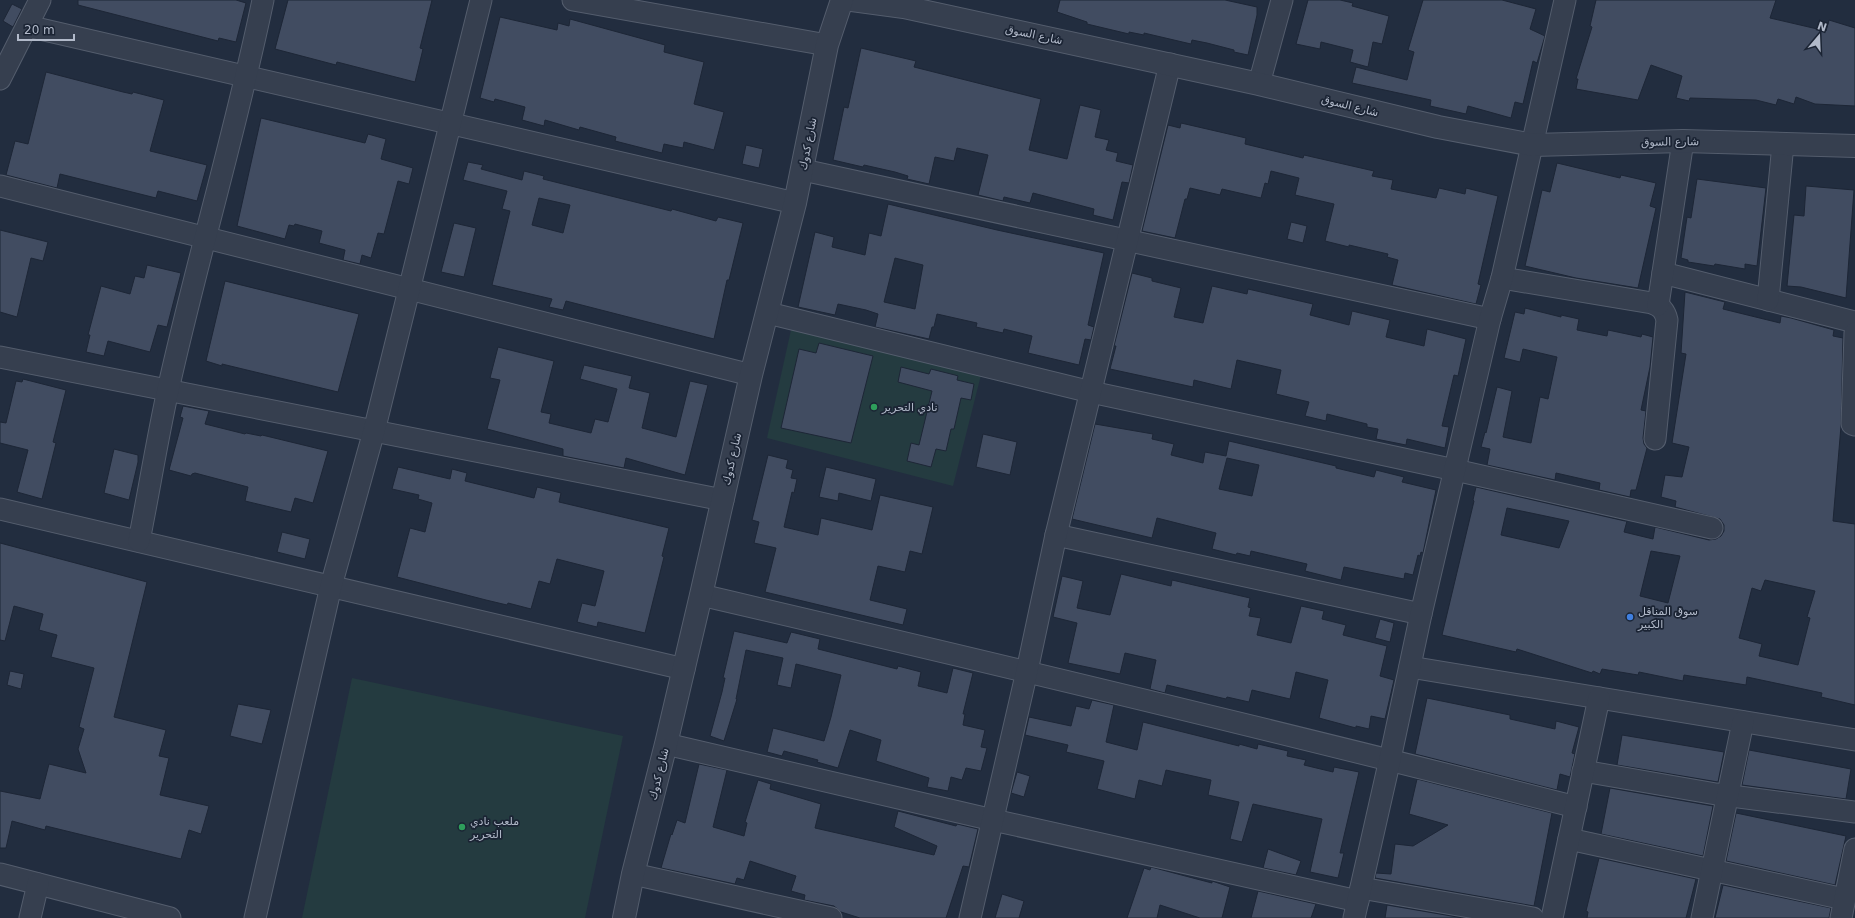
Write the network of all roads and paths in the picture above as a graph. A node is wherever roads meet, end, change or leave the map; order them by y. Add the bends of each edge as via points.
1 (40, 0) edge
2 (263, 0) edge
3 (481, 0) edge
4 (573, 0) edge
5 (842, 0) edge
6 (852, 0) edge
7 (1282, 0) edge
8 (1565, 0) edge
9 (905, 3) edge
10 (27, 26) junction
11 (827, 45) junction
12 (1170, 64) junction
13 (248, 75) junction
14 (0, 79) edge
15 (1259, 84) junction
16 (450, 122) junction
17 (1683, 141) junction
18 (1783, 144) junction
19 (1533, 145) junction
20 (1855, 146) edge
21 (803, 170) junction
22 (0, 186) edge
23 (795, 203) junction
24 (206, 236) junction
25 (1129, 239) junction
26 (1663, 273) junction
27 (1502, 278) junction
28 (409, 288) junction
29 (1768, 300) junction
30 (1658, 305) junction
31 (768, 313) junction
32 (1490, 319) junction
33 (1855, 322) edge
34 (1855, 333) edge
35 (0, 357) edge
36 (751, 375) junction
37 (168, 390) junction
38 (1091, 392) junction
39 (1855, 425) edge
40 (374, 431) junction
41 (1654, 439) dead end
42 (1455, 470) junction
43 (723, 500) junction
44 (0, 508) edge
45 (1712, 528) dead end
46 (1056, 535) junction
47 (139, 541) junction
48 (331, 586) junction
49 (701, 595) junction
50 (1421, 614) junction
51 (1410, 667) junction
52 (684, 669) junction
53 (1028, 671) junction
54 (1599, 698) junction
55 (1743, 722) junction
56 (1855, 740) edge
57 (666, 744) junction
58 (1390, 759) junction
59 (1583, 771) junction
60 (1728, 795) junction
61 (1576, 807) junction
62 (1855, 812) edge
63 (993, 820) junction
64 (1569, 839) junction
65 (1855, 849) edge
66 (1712, 870) junction
67 (0, 874) edge
68 (633, 874) junction
69 (1852, 878) edge
70 (38, 884) junction
71 (1357, 902) edge
72 (1843, 909) edge
73 (30, 918) edge
74 (170, 918) edge
75 (255, 918) edge
76 (624, 918) edge
77 (831, 918) edge
78 (970, 918) edge
79 (1533, 918) edge
80 (1552, 918) edge
81 (1702, 918) edge

1 - 10 street
2 - 13 street
3 - 16 street
4 - 11 street
5 - 11 street, شارع كدوك
6 - 9 street, شارع السوق
7 - 15 street
8 - 19 street
9 - 12 street, شارع السوق
10 - 13 street
10 - 14 street
11 - 21 street, شارع كدوك
12 - 15 street, شارع السوق
12 - 25 street
13 - 16 street
13 - 24 street
15 - 19 street, شارع السوق via 1438,127
16 - 23 street
16 - 28 street
17 - 18 street, شارع السوق
17 - 19 street, شارع السوق
17 - 26 street
18 - 20 street, شارع السوق
18 - 29 street
19 - 27 street
21 - 23 street, شارع كدوك
21 - 25 street
22 - 24 street
23 - 31 street, شارع كدوك
24 - 28 street
24 - 37 street
25 - 32 street
25 - 38 street
26 - 29 street
26 - 30 street
27 - 30 street
27 - 32 street
28 - 36 street
28 - 40 street
29 - 33 street
30 - 41 street via 1666,314 1667,320
31 - 36 street, شارع كدوك
31 - 38 street
32 - 42 street
34 - 39 street via 1852,424
35 - 37 street
36 - 43 street, شارع كدوك
37 - 40 street
37 - 47 street
38 - 42 street
38 - 46 street
40 - 43 street
40 - 48 street
42 - 45 street
42 - 50 street
43 - 49 street, شارع كدوك
44 - 47 street
46 - 50 street
46 - 53 street
47 - 48 street
48 - 52 street
48 - 75 street
49 - 52 street, شارع كدوك
49 - 53 street
50 - 51 street
51 - 54 street
51 - 58 street
52 - 57 street, شارع كدوك
53 - 58 street
53 - 63 street
54 - 55 street
54 - 59 street
55 - 56 street
55 - 60 street
57 - 63 street
57 - 68 street, شارع كدوك
58 - 61 street
58 - 71 street
59 - 60 street
59 - 61 street
60 - 62 street
60 - 66 street
61 - 64 street
63 - 71 street
63 - 78 street
64 - 66 street
64 - 80 street
65 - 69 street
66 - 72 street
66 - 81 street
67 - 70 street
68 - 76 street, شارع كدوك
68 - 77 street
69 - 72 street
70 - 73 street
70 - 74 street
71 - 79 street

